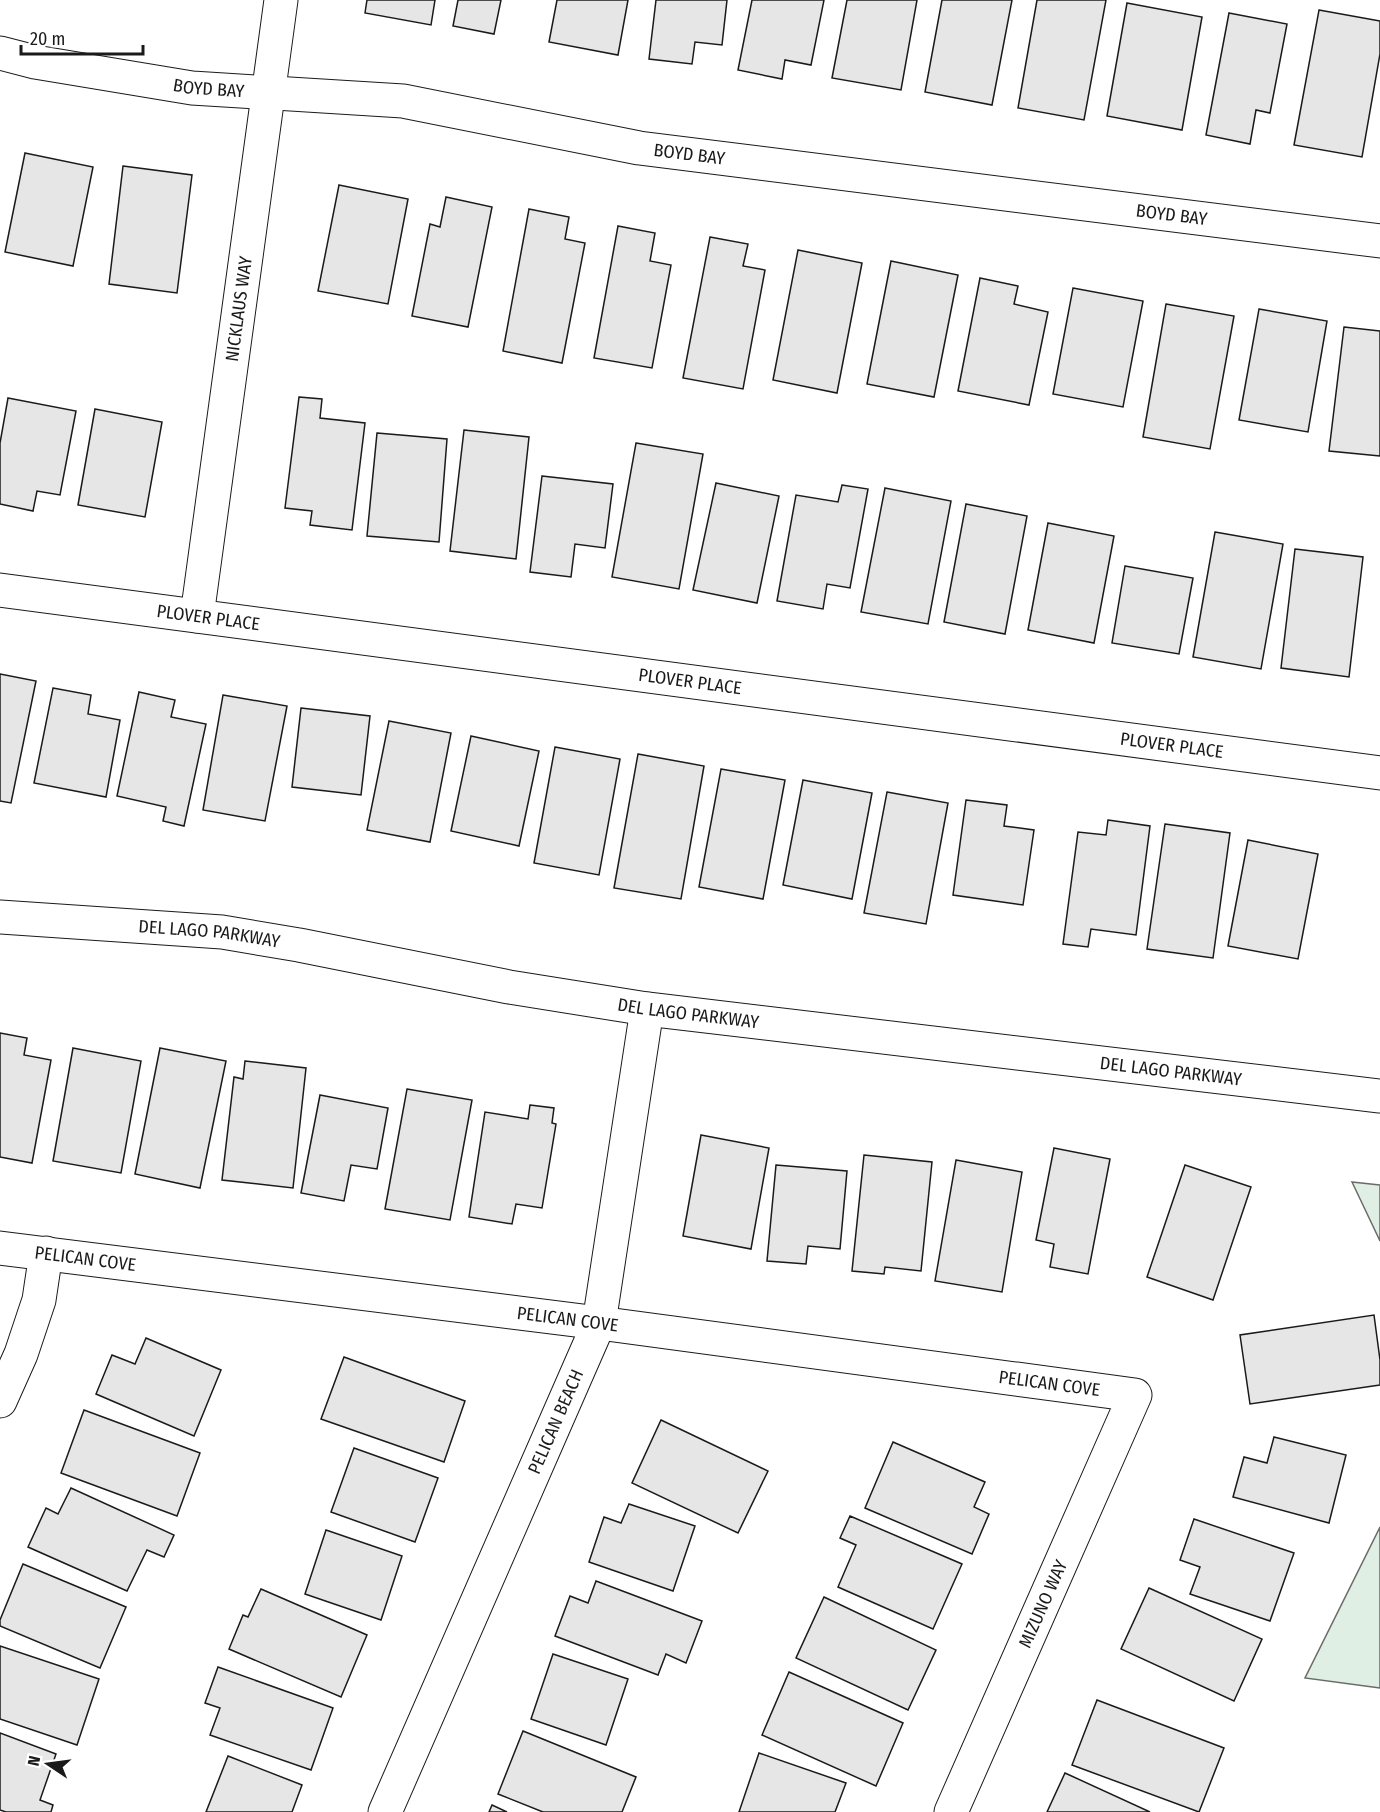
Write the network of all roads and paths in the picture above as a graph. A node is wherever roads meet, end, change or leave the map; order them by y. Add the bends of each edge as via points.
1 (281, 0) edge
2 (0, 53) edge
3 (268, 93) junction
4 (1380, 241) edge
5 (0, 590) edge
6 (197, 616) junction
7 (1380, 773) edge
8 (0, 916) edge
9 (647, 1009) junction
10 (1380, 1096) edge
11 (0, 1248) edge
12 (46, 1253) junction
13 (599, 1323) junction
14 (1135, 1395) joint
15 (0, 1401) edge
16 (385, 1812) edge
17 (951, 1812) edge

1 - 3 street, NICKLAUS WAY
2 - 3 street, BOYD BAY via 192,88
3 - 4 street, BOYD BAY via 402,101 639,147
3 - 6 street, NICKLAUS WAY
5 - 6 street, PLOVER PLACE
6 - 7 street, PLOVER PLACE
8 - 9 street, DEL LAGO PARKWAY via 222,932
9 - 10 street, DEL LAGO PARKWAY
9 - 13 street, PELICAN BEACH
11 - 12 street, PELICAN COVE
12 - 13 street, PELICAN COVE
12 - 15 street via 39,1300
13 - 14 street, PELICAN COVE
13 - 16 street, PELICAN BEACH
14 - 17 street, MIZUNO WAY

